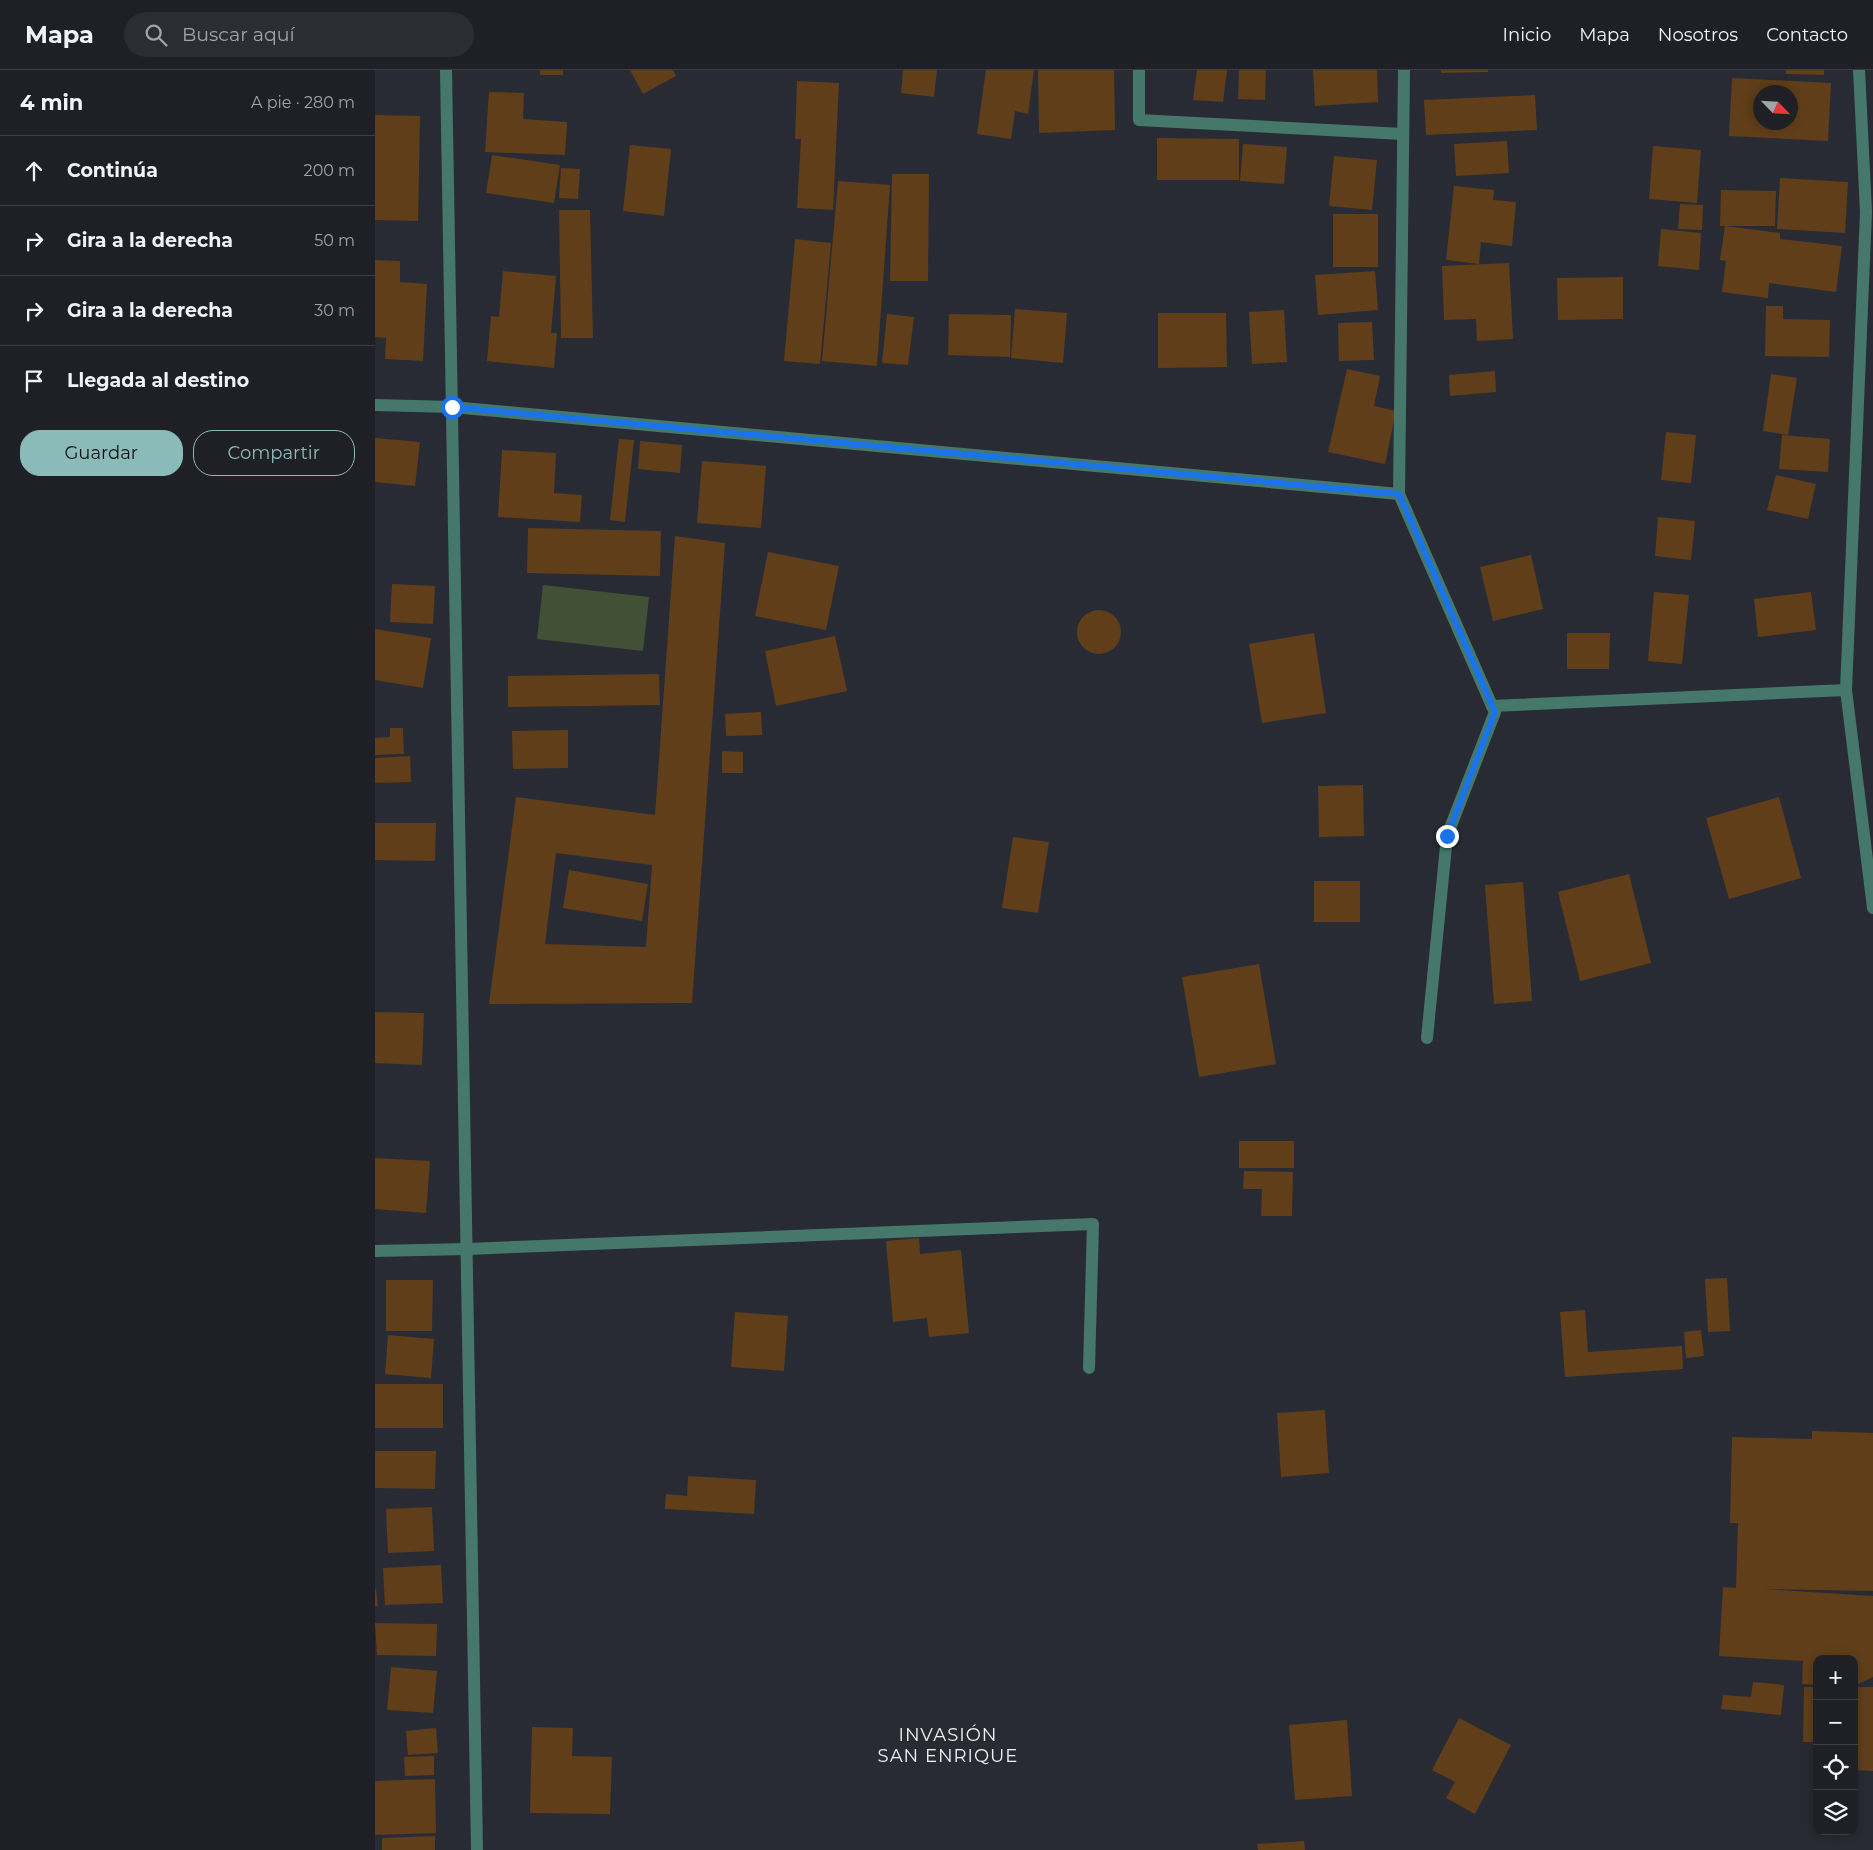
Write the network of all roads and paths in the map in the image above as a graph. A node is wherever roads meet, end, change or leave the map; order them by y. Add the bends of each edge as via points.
1 (446, 70) edge
2 (1139, 70) edge
3 (1404, 70) edge
4 (1859, 70) edge
5 (1403, 134) junction
6 (375, 406) edge
7 (452, 407) junction
8 (1399, 494) junction
9 (1846, 690) junction
10 (1492, 706) junction
11 (1873, 908) edge
12 (1427, 1038) dead end
13 (467, 1249) junction
14 (375, 1251) edge
15 (1089, 1368) dead end
16 (477, 1850) edge

1 - 7 street
2 - 5 street via 1139,120
3 - 5 street
4 - 9 street via 1866,212
5 - 8 street
6 - 7 street
7 - 8 street
7 - 13 street
8 - 10 street
9 - 10 street
9 - 11 street
10 - 12 street via 1495,712 1447,836
13 - 14 street
13 - 15 street via 1093,1224
13 - 16 street

